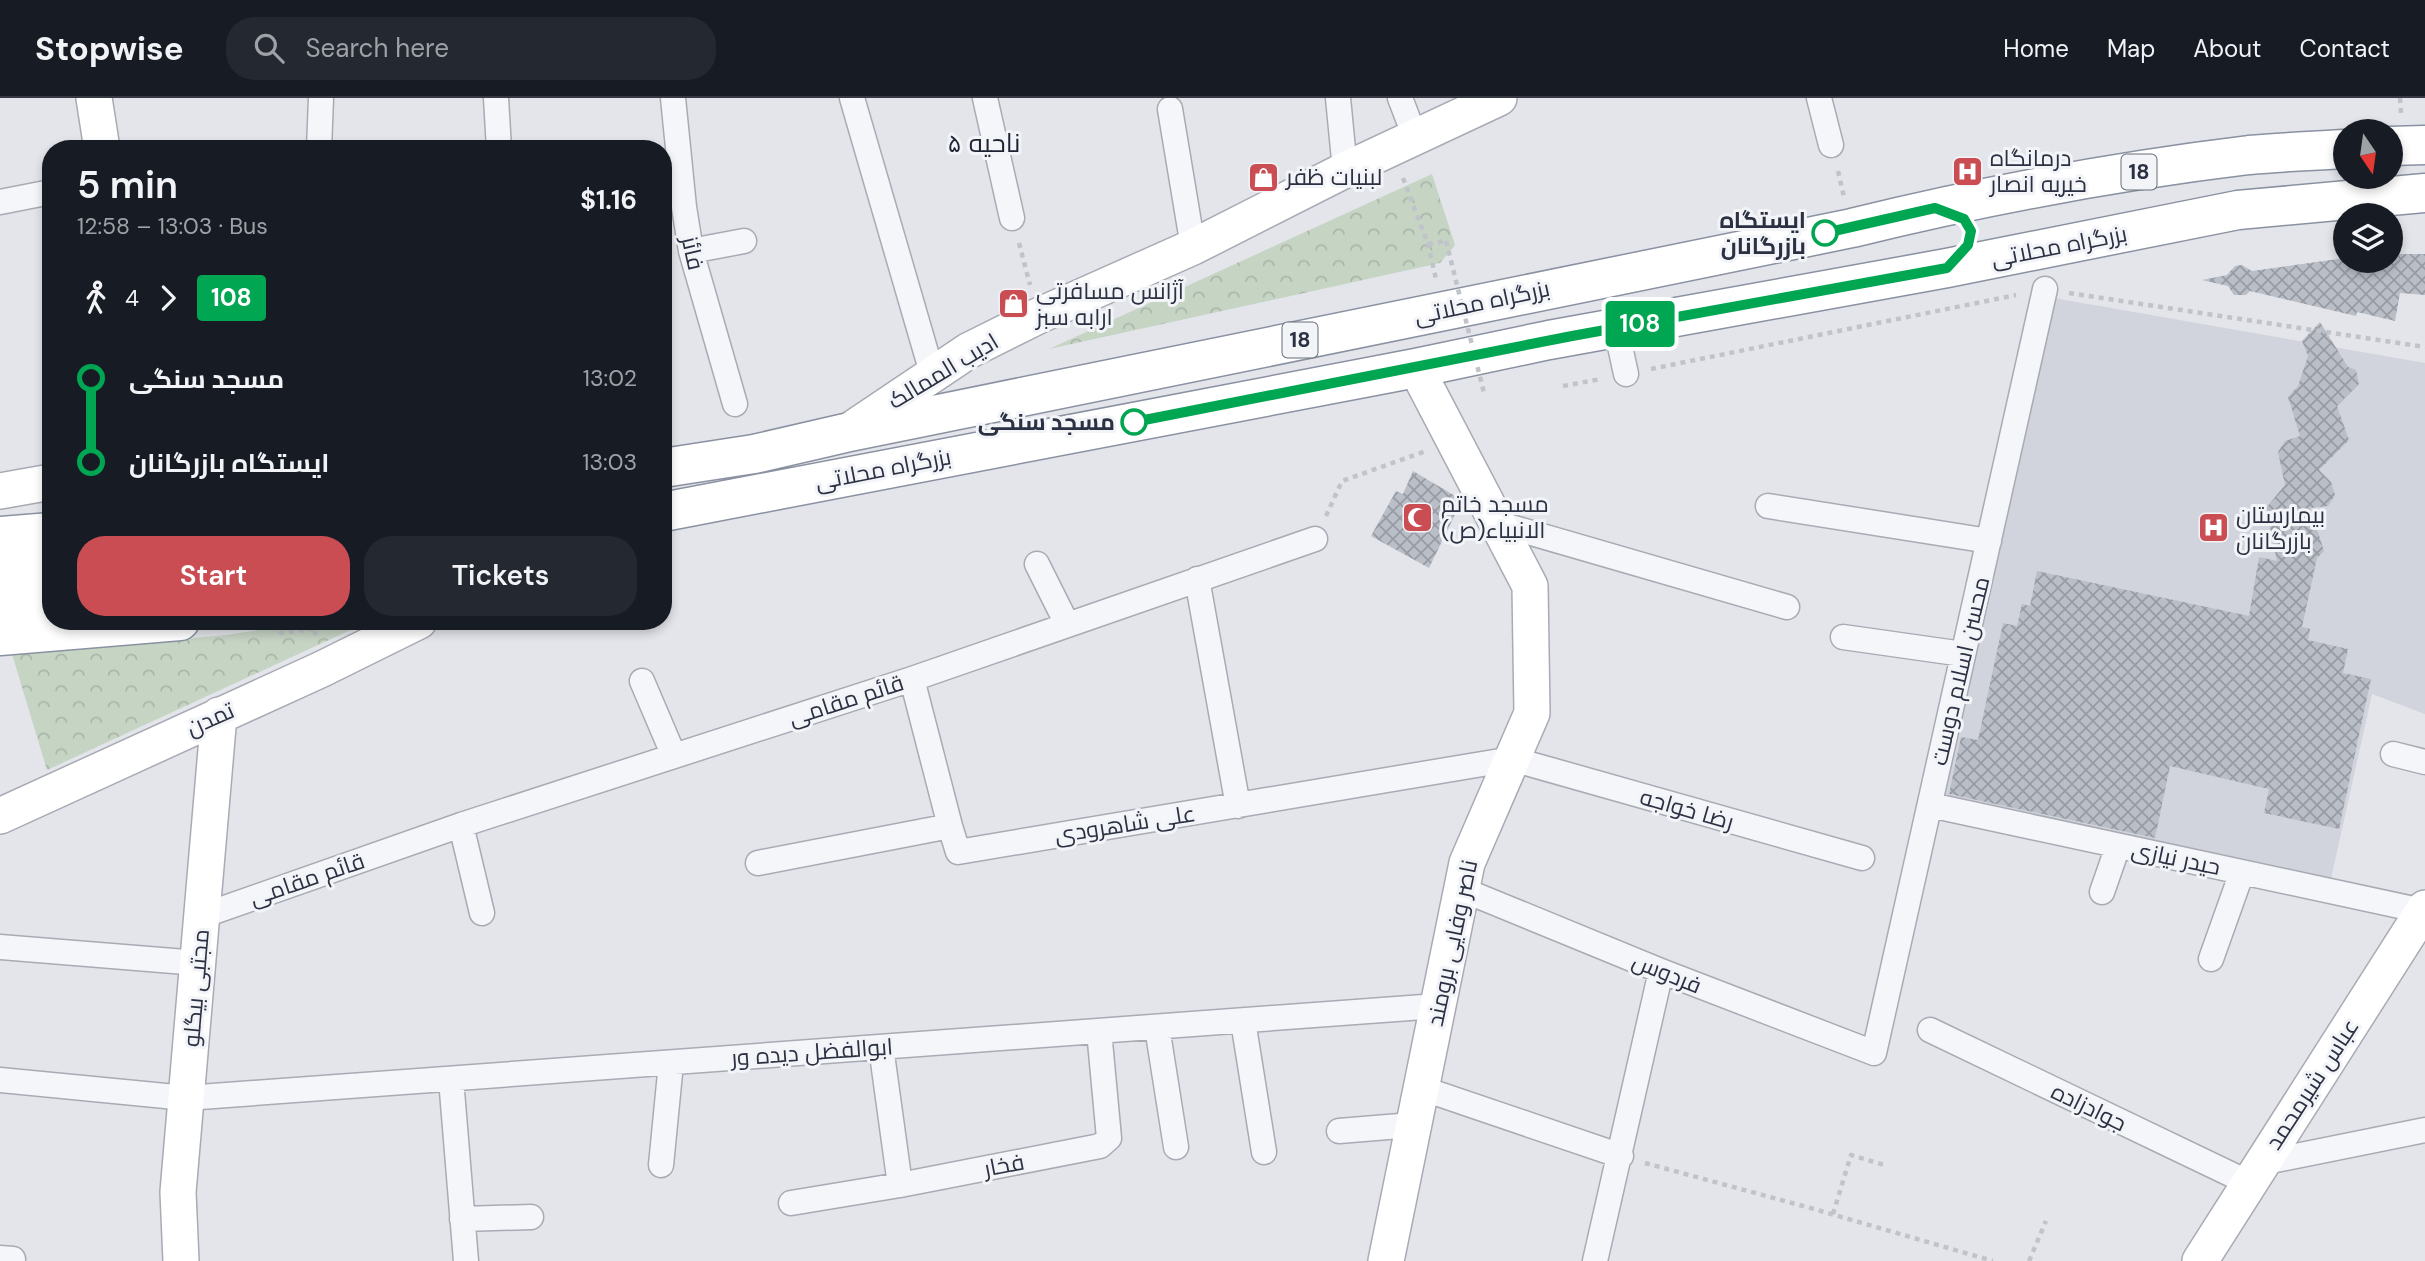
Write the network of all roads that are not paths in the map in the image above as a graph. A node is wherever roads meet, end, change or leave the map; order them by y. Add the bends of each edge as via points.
1 (94, 98) edge
2 (321, 98) edge
3 (496, 98) edge
4 (673, 98) edge
5 (852, 98) edge
6 (985, 98) edge
7 (1338, 98) edge
8 (1400, 98) edge
9 (1499, 98) edge
10 (1819, 98) edge
11 (1170, 109) dead end
12 (101, 140) edge
13 (319, 140) edge
14 (498, 140) edge
15 (1403, 142) junction
16 (1831, 145) road end
17 (2425, 145) edge
18 (2403, 146) edge
19 (2333, 150) edge
20 (1345, 170) junction
21 (2425, 193) edge
22 (42, 194) edge
23 (0, 202) edge
24 (1935, 208) junction
25 (1012, 218) road end
26 (744, 241) dead end
27 (1193, 247) junction
28 (691, 251) junction
29 (1947, 268) junction
30 (2045, 289) road end
31 (1616, 328) junction
32 (1416, 368) junction
33 (932, 373) junction
34 (1626, 374) road end
35 (735, 404) dead end
36 (845, 433) junction
37 (672, 467) edge
38 (42, 484) edge
39 (0, 491) edge
40 (1768, 506) dead end
41 (672, 510) edge
42 (1497, 523) junction
43 (42, 533) edge
44 (0, 536) edge
45 (1315, 539) road end
46 (1989, 541) junction
47 (42, 563) edge
48 (0, 565) edge
49 (1037, 565) dead end
50 (1197, 579) junction
51 (42, 595) edge
52 (0, 598) edge
53 (1787, 607) dead end
54 (1067, 624) junction
55 (72, 630) edge
56 (401, 630) edge
57 (0, 636) edge
58 (1843, 637) dead end
59 (1964, 654) junction
60 (912, 679) junction
61 (642, 681) dead end
62 (219, 715) junction
63 (2393, 754) dead end
64 (674, 756) junction
65 (1512, 759) junction
66 (2425, 762) edge
67 (1930, 805) junction
68 (1238, 806) junction
69 (0, 816) edge
70 (461, 825) junction
71 (950, 826) junction
72 (2118, 846) junction
73 (1862, 858) dead end
74 (758, 863) dead end
75 (2242, 872) junction
76 (1461, 889) junction
77 (2102, 892) dead end
78 (2424, 910) edge
79 (482, 913) dead end
80 (202, 916) junction
81 (0, 947) edge
82 (2211, 959) dead end
83 (198, 963) junction
84 (1661, 971) junction
85 (1437, 1006) junction
86 (1243, 1021) junction
87 (1157, 1027) junction
88 (1930, 1030) dead end
89 (1099, 1031) junction
90 (881, 1047) junction
91 (1874, 1053) joint
92 (671, 1063) junction
93 (451, 1079) junction
94 (0, 1080) edge
95 (1421, 1088) junction
96 (186, 1098) junction
97 (1412, 1125) junction
98 (2425, 1130) edge
99 (1339, 1131) dead end
100 (1176, 1147) dead end
101 (1264, 1152) dead end
102 (1620, 1156) junction
103 (661, 1166) dead end
104 (2255, 1173) junction
105 (900, 1185) junction
106 (791, 1203) dead end
107 (531, 1217) dead end
108 (462, 1219) junction
109 (181, 1261) edge
110 (466, 1261) edge
111 (1386, 1261) edge
112 (1595, 1261) edge
113 (2200, 1261) edge

1 - 12 street
2 - 13 street
3 - 14 street
4 - 28 street, فائز
5 - 33 street
6 - 25 street
7 - 20 street
8 - 15 street
9 - 15 street, ادیب الممالک
10 - 16 street
11 - 27 street
15 - 20 street, ادیب الممالک
17 - 18 highway
19 - 24 highway, بزرگراه محلاتی / 18 via 2251,155 2043,186
20 - 27 street, ادیب الممالک
21 - 29 highway, بزرگراه محلاتی / 18 via 2238,210
22 - 23 street
24 - 29 highway via 1964,219 1971,231 1968,245
24 - 36 highway, بزرگراه محلاتی / 18
26 - 28 street
27 - 33 street, ادیب الممالک via 1038,316
28 - 35 street, فائز
29 - 31 highway, بزرگراه محلاتی / 18
30 - 46 street, محسن اسلام دوست
31 - 32 highway, بزرگراه محلاتی / 18
31 - 34 street
32 - 41 highway, بزرگراه محلاتی / 18
32 - 42 street, ناصر وفایی برومند
33 - 36 street, ادیب الممالک
36 - 37 highway, بزرگراه محلاتی / 18
38 - 39 street
40 - 46 street
42 - 53 street
42 - 65 street, ناصر وفایی برومند via 1530,586 1532,713
43 - 44 highway
45 - 50 street, قائم مقامی
46 - 59 street, محسن اسلام دوست
47 - 48 highway
49 - 54 street
50 - 54 street, قائم مقامی
50 - 68 street
51 - 52 highway
54 - 60 street, قائم مقامی
55 - 57 highway
56 - 62 street, تمدن
58 - 59 street
59 - 67 street, محسن اسلام دوست
60 - 64 street, قائم مقامی
60 - 71 street
61 - 64 street
62 - 69 street, تمدن
62 - 80 street, مجتبی بیگلو
63 - 66 street
64 - 70 street, قائم مقامی
65 - 68 street, علی شاهرودی
65 - 73 street, رضا خواجه
65 - 76 street, ناصر وفایی برومند via 1467,863
67 - 72 street, حیدر نیازی
67 - 91 street, محسن اسلام دوست
68 - 71 street, علی شاهرودی via 958,852
70 - 79 street
70 - 80 street, قائم مقامی
71 - 74 street
72 - 75 street, حیدر نیازی
72 - 77 street
75 - 78 street, حیدر نیازی
75 - 82 street
76 - 84 street, فردوس
76 - 85 street, ناصر وفایی برومند
78 - 104 street, عباس شیرمحمد
80 - 83 street, مجتبی بیگلو
81 - 83 street
83 - 96 street, مجتبی بیگلو
84 - 91 street, فردوس
84 - 102 street
85 - 86 street, ابوالفضل دیده ور
85 - 95 street, ناصر وفایی برومند
86 - 87 street, ابوالفضل دیده ور
86 - 101 street
87 - 89 street, ابوالفضل دیده ور
87 - 100 street
88 - 104 street, جوادزاده
89 - 90 street, ابوالفضل دیده ور
89 - 105 street, فخار via 1109,1138 1100,1146
90 - 92 street, ابوالفضل دیده ور
90 - 105 street
92 - 93 street, ابوالفضل دیده ور
92 - 103 street
93 - 96 street, ابوالفضل دیده ور
93 - 108 street
94 - 96 street, ابوالفضل دیده ور
95 - 97 street, ناصر وفایی برومند
95 - 102 street
96 - 109 street, مجتبی بیگلو via 178,1192
97 - 99 street
97 - 111 street, ناصر وفایی برومند
98 - 104 street
102 - 112 street
104 - 113 street, عباس شیرمحمد
105 - 106 street, فخار
107 - 108 street
108 - 110 street

